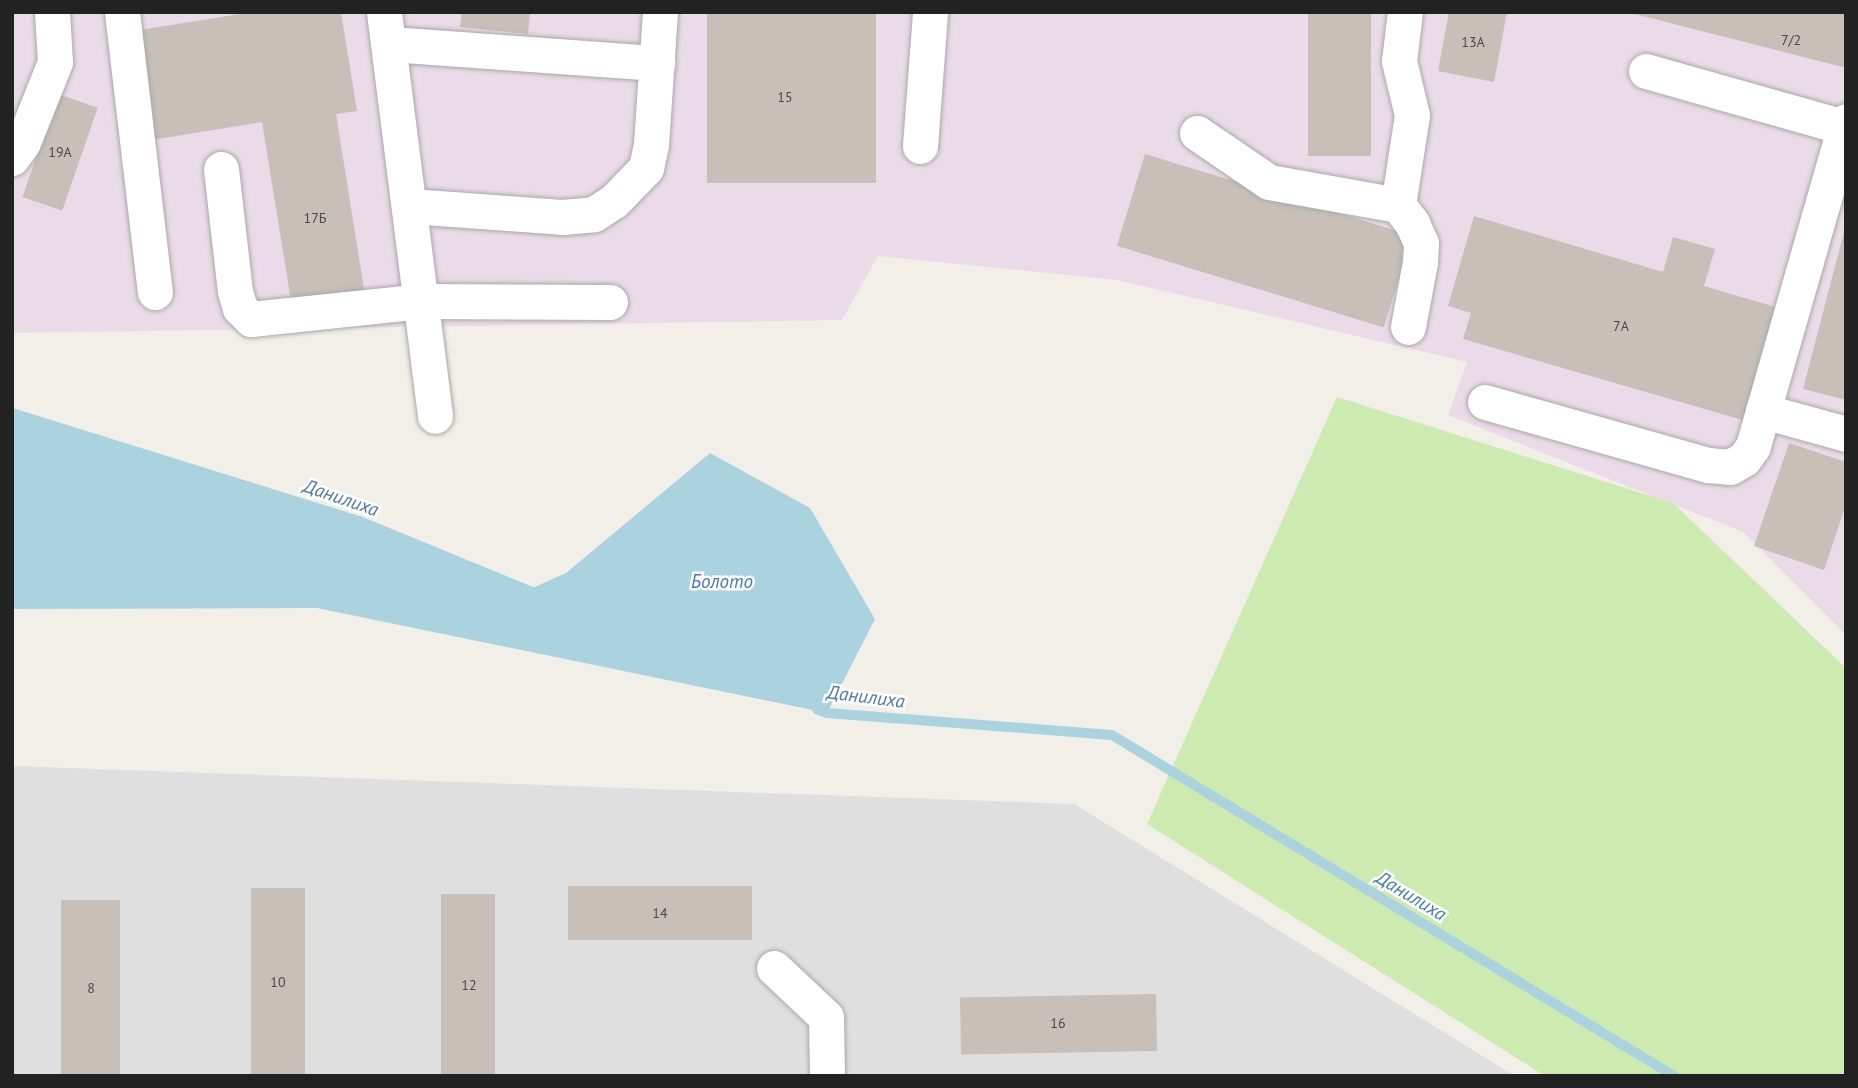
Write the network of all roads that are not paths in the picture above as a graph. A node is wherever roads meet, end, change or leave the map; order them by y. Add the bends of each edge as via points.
1 (52, 12) edge
2 (122, 12) edge
3 (660, 12) edge
4 (930, 12) edge
5 (1405, 12) edge
6 (387, 28) edge
7 (657, 63) junction
8 (1646, 71) dead end
9 (1845, 124) edge
10 (1197, 133) dead end
11 (920, 146) dead end
12 (12, 158) edge
13 (221, 169) dead end
14 (1398, 205) junction
15 (410, 206) junction
16 (155, 292) dead end
17 (421, 302) junction
18 (610, 302) dead end
19 (1408, 327) dead end
20 (1485, 402) dead end
21 (1763, 411) junction
22 (435, 415) dead end
23 (1846, 434) edge
24 (774, 968) dead end
25 (827, 1076) edge

1 - 12 lane via 55,62
2 - 16 lane
3 - 7 lane
4 - 11 lane
5 - 14 lane via 1399,61 1412,115
6 - 7 lane
6 - 15 lane
7 - 15 lane via 646,168 623,194 594,214 562,217
8 - 9 lane
9 - 21 lane
10 - 14 lane via 1269,182
13 - 17 lane via 235,291 240,308 251,319
14 - 19 lane via 1421,243
15 - 17 lane
17 - 18 lane
17 - 22 lane
20 - 21 lane via 1708,465 1730,467 1744,459 1753,446
21 - 23 lane
24 - 25 lane via 825,1017

